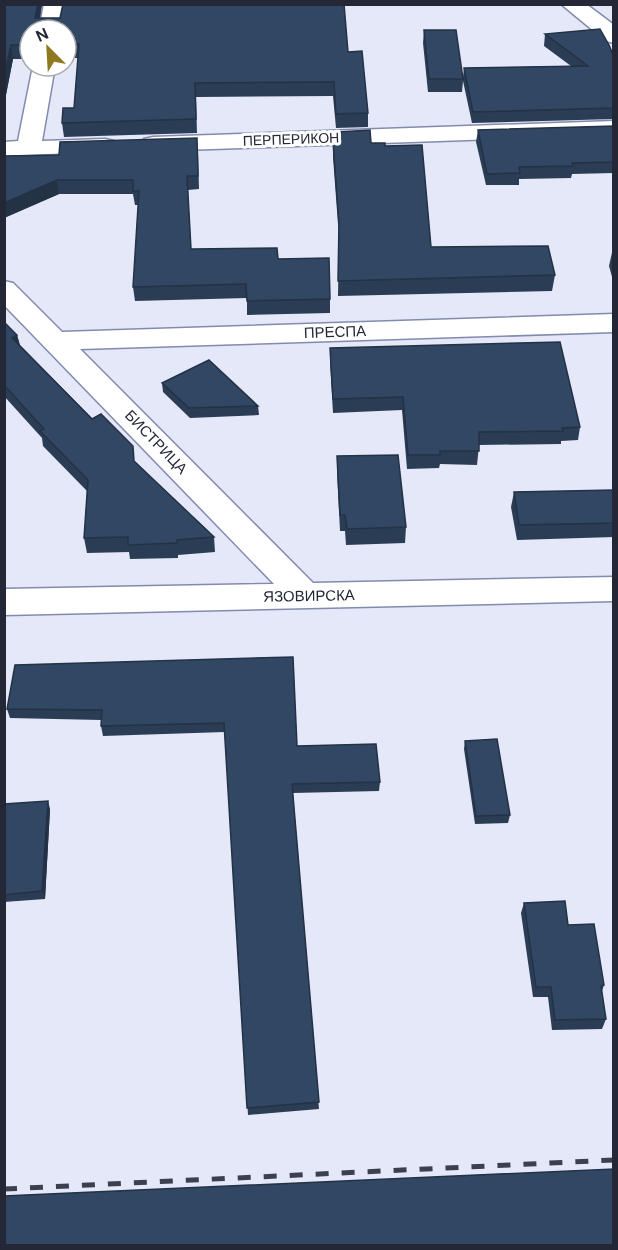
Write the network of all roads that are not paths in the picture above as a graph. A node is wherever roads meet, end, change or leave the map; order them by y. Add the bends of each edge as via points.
1 (571, 4) edge
2 (614, 36) edge
3 (42, 78) edge
4 (614, 128) edge
5 (29, 148) junction
6 (4, 149) edge
7 (4, 289) edge
8 (614, 322) edge
9 (57, 341) junction
10 (614, 589) edge
11 (306, 596) junction
12 (4, 602) edge

1 - 2 street
3 - 5 street
4 - 5 street, ПЕРПЕРИКОН
5 - 6 street, ПЕРПЕРИКОН
7 - 9 street, БИСТРИЦА
8 - 9 street, ПРЕСПА
9 - 11 street, БИСТРИЦА
10 - 11 street, ЯЗОВИРСКА
11 - 12 street, ЯЗОВИРСКА

